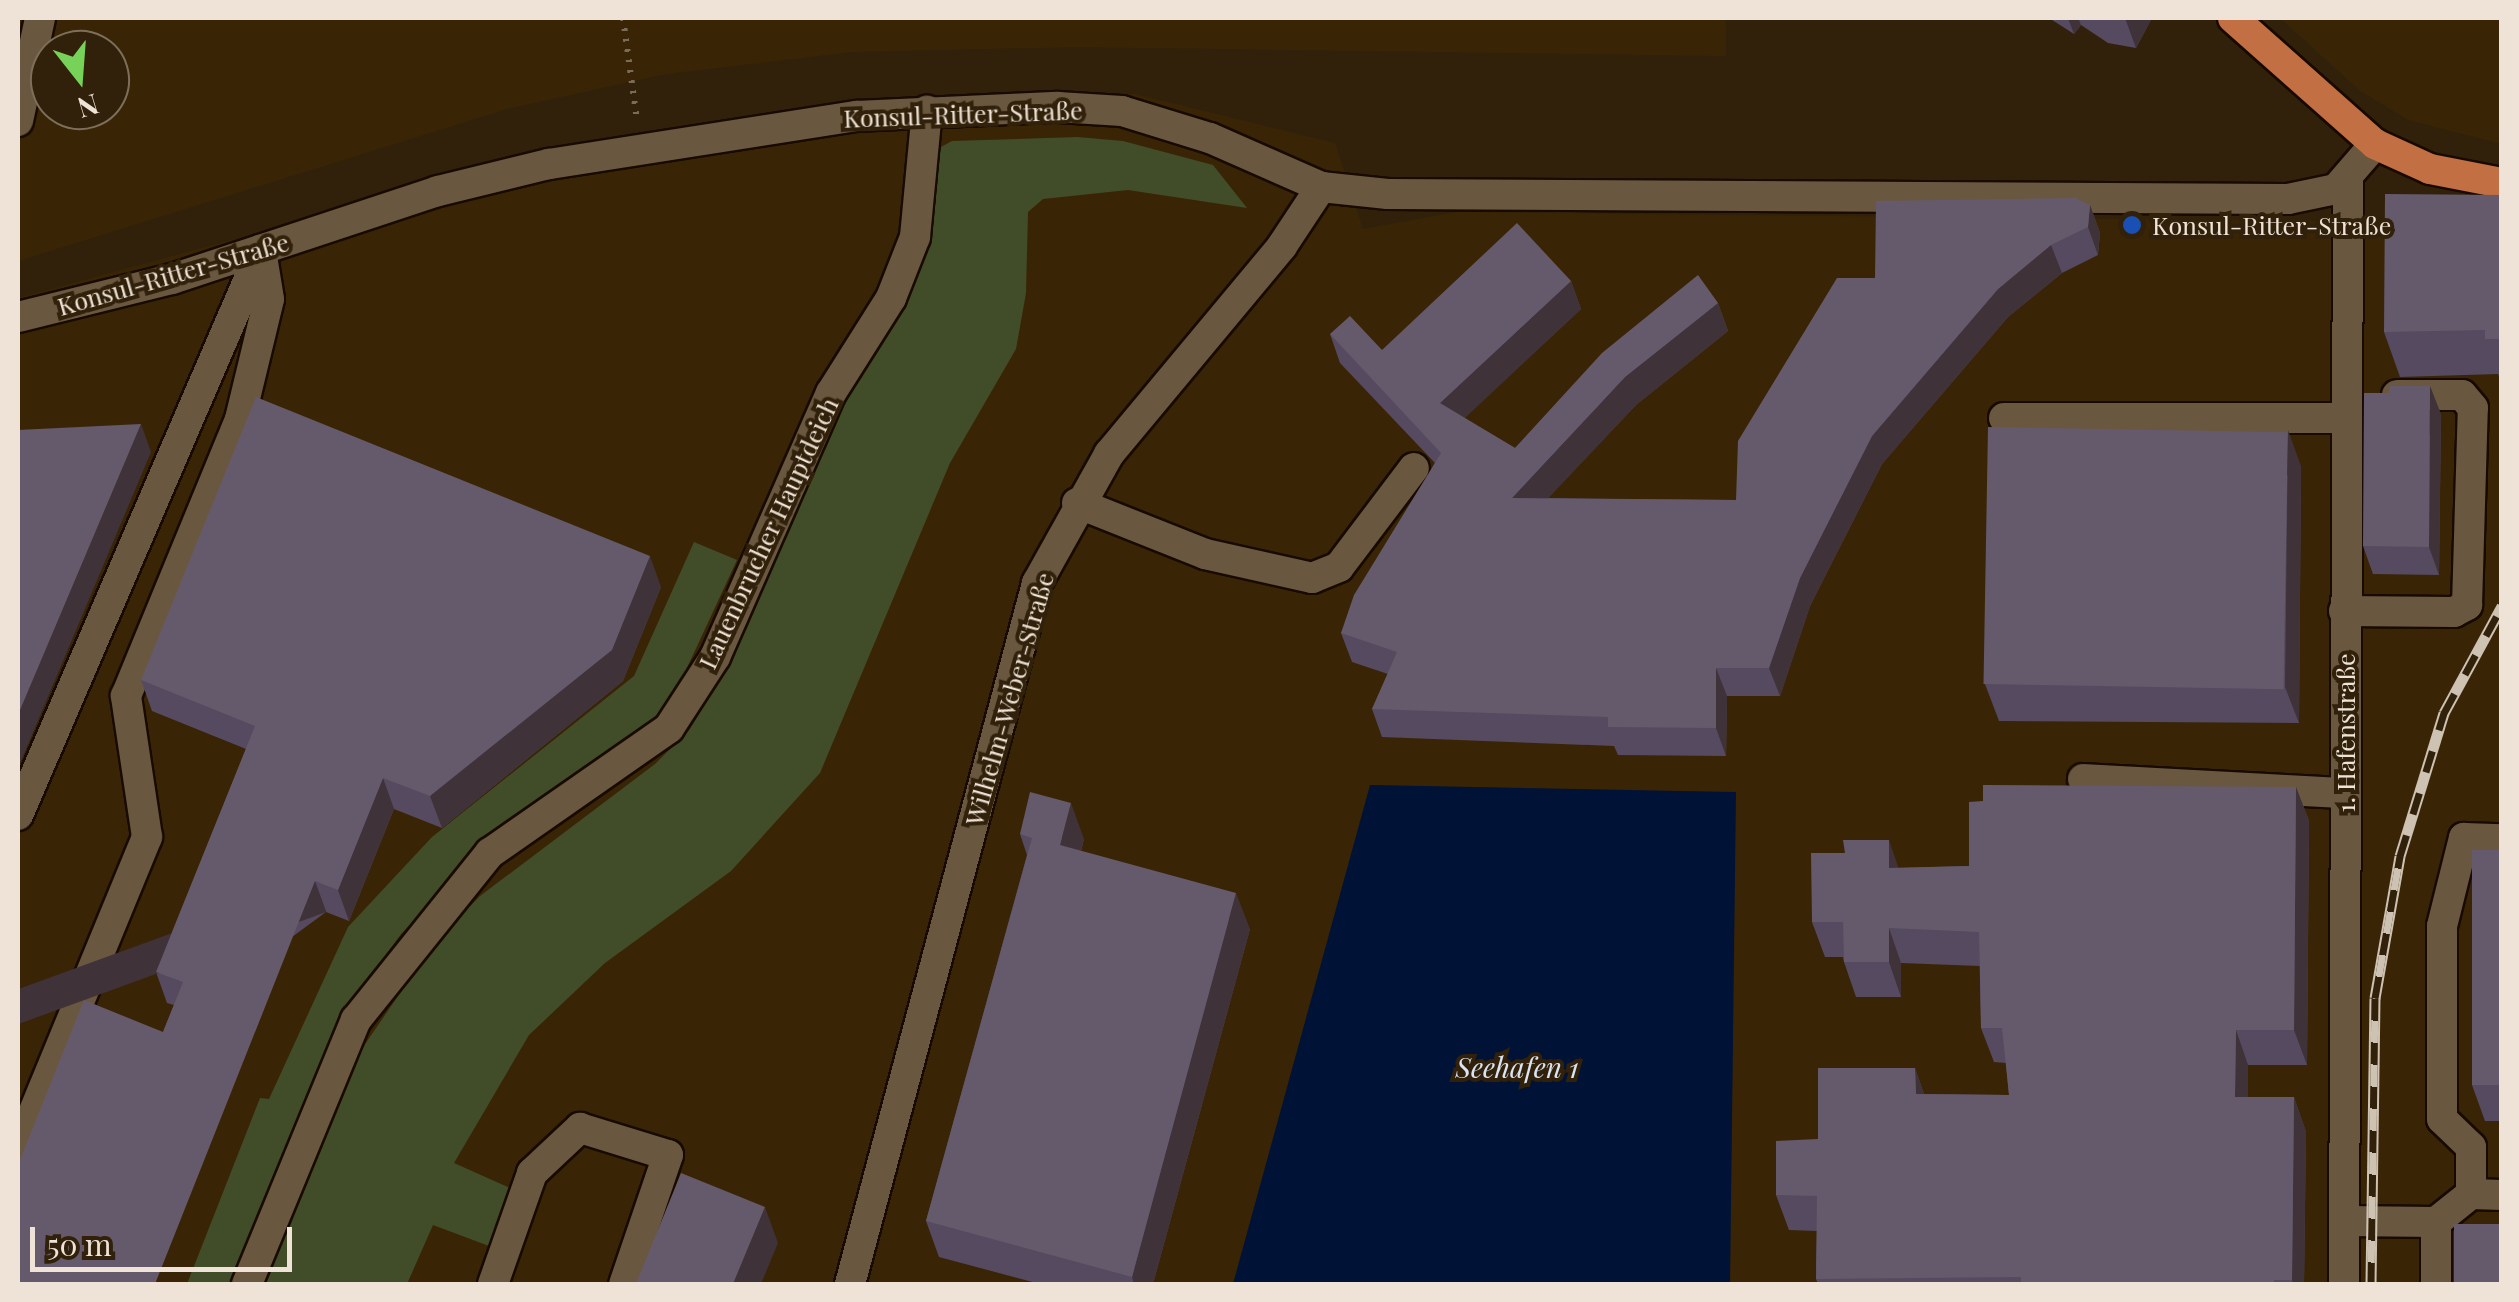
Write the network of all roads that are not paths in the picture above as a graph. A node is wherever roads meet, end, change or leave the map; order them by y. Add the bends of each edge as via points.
1 (40, 18) edge
2 (2233, 18) edge
3 (926, 112) junction
4 (18, 122) edge
5 (2375, 144) junction
6 (2348, 181) junction
7 (2502, 183) edge
8 (1321, 187) junction
9 (261, 250) junction
10 (18, 316) edge
11 (2344, 407) junction
12 (2004, 418) dead end
13 (1414, 468) dead end
14 (2502, 498) edge
15 (1077, 503) junction
16 (2473, 510) junction
17 (2344, 611) junction
18 (2083, 780) dead end
19 (2345, 793) junction
20 (18, 814) edge
21 (2502, 839) edge
22 (18, 1150) edge
23 (2471, 1194) junction
24 (2502, 1195) edge
25 (2344, 1221) junction
26 (2436, 1222) junction
27 (247, 1284) edge
28 (493, 1284) edge
29 (624, 1284) edge
30 (850, 1284) edge
31 (2344, 1284) edge
32 (2436, 1284) edge

1 - 4 street
2 - 5 main road
3 - 8 street, Konsul-Ritter-Straße via 1122,111 1210,138
3 - 9 street, Konsul-Ritter-Straße via 640,147 438,192
3 - 27 street, Lauenbrucher Hauptdeich via 915,237 890,298 831,393 715,657 670,728 490,853 356,1020
5 - 6 street
5 - 7 main road via 2430,169
6 - 8 street, Konsul-Ritter-Straße via 2320,196 2288,199 1388,194
6 - 11 street, 1. Hafenstraße
8 - 15 street, Wilhelm-Weber-Straße
9 - 10 street, Konsul-Ritter-Straße
9 - 20 street
9 - 22 street via 269,299 240,419 126,696 147,837
11 - 12 street
11 - 16 street via 2462,395 2473,408 2476,429
11 - 17 street, 1. Hafenstraße
13 - 15 street via 1339,566 1312,578 1206,554
14 - 16 street
15 - 30 street, Wilhelm-Weber-Straße via 1037,583
16 - 17 street via 2462,611
17 - 19 street, 1. Hafenstraße
18 - 19 street
19 - 25 street, 1. Hafenstraße
21 - 23 street via 2464,838 2442,926 2442,1119 2471,1147
23 - 24 street
23 - 26 street
25 - 26 street
25 - 31 street, 1. Hafenstraße
26 - 32 street
28 - 29 street via 532,1174 580,1128 668,1155

